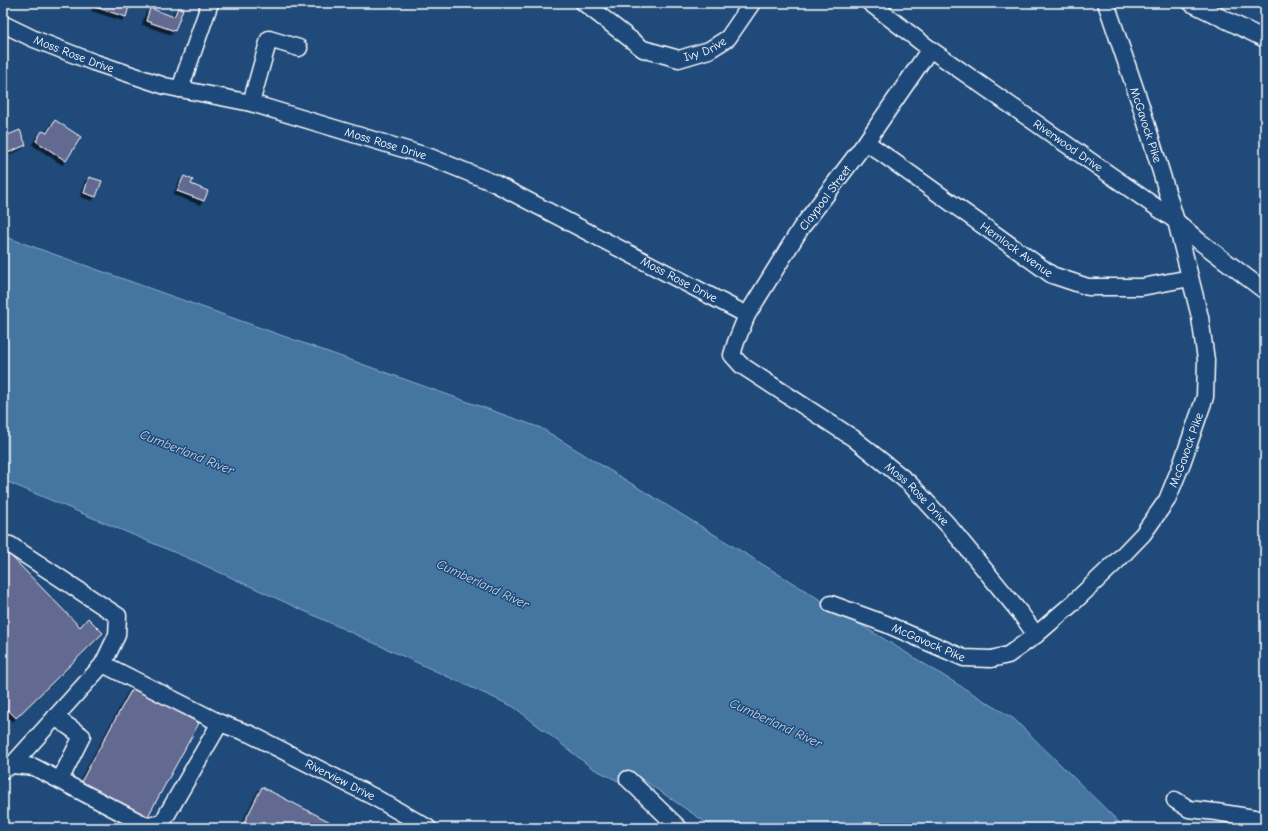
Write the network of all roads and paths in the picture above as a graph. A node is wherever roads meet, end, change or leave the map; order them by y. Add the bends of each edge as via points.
1 (210, 3) edge
2 (584, 3) edge
3 (752, 3) edge
4 (870, 3) edge
5 (1106, 3) edge
6 (1191, 3) edge
7 (885, 9) edge
8 (3, 24) edge
9 (1265, 39) edge
10 (299, 48) dead end
11 (930, 48) junction
12 (180, 89) junction
13 (251, 103) junction
14 (866, 142) junction
15 (1176, 221) junction
16 (1190, 278) junction
17 (1265, 291) edge
18 (747, 315) junction
19 (732, 355) joint
20 (3, 544) edge
21 (831, 604) dead end
22 (1036, 635) junction
23 (103, 664) junction
24 (55, 717) junction
25 (220, 723) junction
26 (8, 768) edge
27 (628, 779) dead end
28 (60, 780) junction
29 (1175, 800) dead end
30 (1265, 821) edge
31 (428, 828) edge
32 (679, 828) edge

1 - 12 street
2 - 3 street, Ivy Drive via 643,49 679,59 709,50 728,38
4 - 7 street, Riverwood Drive
5 - 15 street, McGavock Pike
6 - 9 street
7 - 11 street, Riverwood Drive
8 - 12 street, Moss Rose Drive via 93,62
10 - 13 street via 269,39
11 - 14 street, Claypool Street
11 - 15 street, Riverwood Drive
12 - 13 street, Moss Rose Drive
13 - 18 street, Moss Rose Drive via 430,157 494,183
14 - 16 street, Hemlock Avenue via 1052,275 1088,287 1142,287
14 - 18 street, Claypool Street via 801,228
15 - 16 street, McGavock Pike
15 - 17 street, Riverwood Drive
16 - 22 street, McGavock Pike via 1200,318 1206,360 1205,396 1168,500 1143,534 1073,603
18 - 19 street, Claypool Street
19 - 22 street, Moss Rose Drive via 741,365 853,438 910,483 948,525
20 - 23 street via 10,545 118,616 117,635
21 - 22 street, McGavock Pike via 886,624 964,658 991,659 1008,654
23 - 24 street
23 - 25 street, Riverview Drive
24 - 26 street
24 - 28 street via 82,736
25 - 28 street via 162,823 147,826
25 - 31 street, Riverview Drive via 250,734 374,797
26 - 28 street via 34,767
27 - 32 street
29 - 30 street via 1189,809

